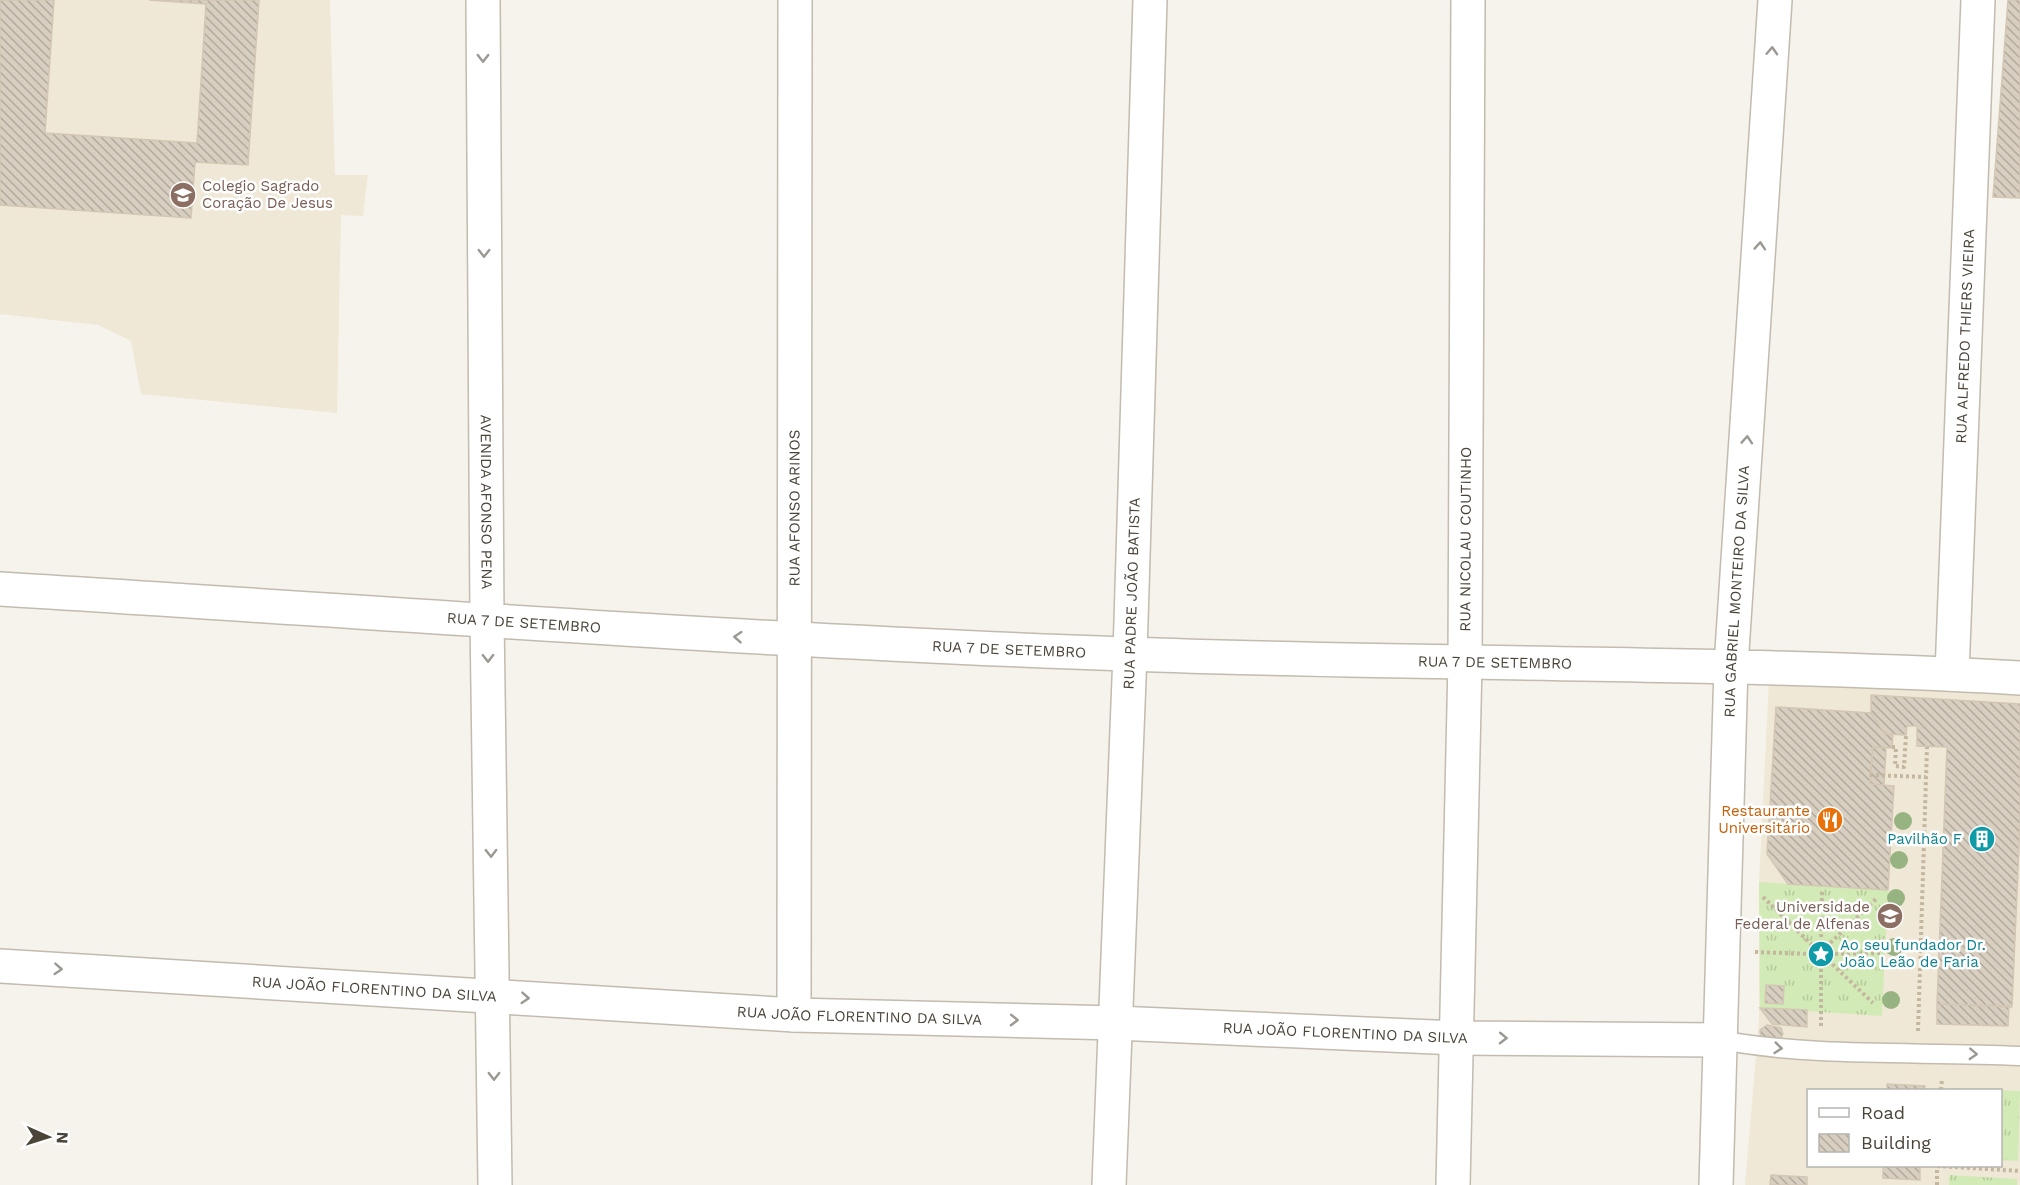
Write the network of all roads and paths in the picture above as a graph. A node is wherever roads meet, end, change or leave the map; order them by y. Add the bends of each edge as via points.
1 (483, 0) edge
2 (795, 0) edge
3 (1150, 0) edge
4 (1468, 0) edge
5 (1775, 0) edge
6 (1978, 0) edge
7 (0, 589) edge
8 (487, 619) junction
9 (796, 641) junction
10 (1130, 654) junction
11 (1465, 663) junction
12 (1731, 666) junction
13 (1952, 674) junction
14 (2020, 678) edge
15 (1906, 735) dead end
16 (1892, 747) dead end
17 (1927, 747) dead end
18 (1870, 775) dead end
19 (1926, 777) junction
20 (1822, 892) dead end
21 (1763, 897) dead end
22 (1877, 898) dead end
23 (1821, 944) junction
24 (1814, 947) junction
25 (1826, 947) junction
26 (1723, 951) junction
27 (1882, 953) dead end
28 (1811, 954) junction
29 (1829, 954) junction
30 (1828, 960) junction
31 (1821, 963) junction
32 (0, 966) edge
33 (494, 996) junction
34 (1873, 1003) dead end
35 (794, 1015) junction
36 (1116, 1023) junction
37 (1457, 1038) junction
38 (1720, 1040) junction
39 (1917, 1052) junction
40 (1820, 1053) junction
41 (2020, 1056) edge
42 (1937, 1167) edge
43 (1954, 1167) edge
44 (2020, 1171) edge
45 (495, 1185) edge
46 (1109, 1185) edge
47 (1453, 1185) edge
48 (1716, 1185) edge
49 (1936, 1185) edge

1 -> 8 street, AVENIDA AFONSO PENA
2 - 9 street, RUA AFONSO ARINOS
3 - 10 street, RUA PADRE JOÃO BATISTA
4 - 11 street, RUA NICOLAU COUTINHO
12 -> 5 street, RUA GABRIEL MONTEIRO DA SILVA
6 - 13 street, RUA ALFREDO THIERS VIEIRA
7 - 8 street, RUA 7 DE SETEMBRO
9 -> 8 street, RUA 7 DE SETEMBRO
8 -> 33 street, AVENIDA AFONSO PENA
9 - 10 street, RUA 7 DE SETEMBRO
9 - 35 street, RUA AFONSO ARINOS
10 - 11 street, RUA 7 DE SETEMBRO
10 - 36 street, RUA PADRE JOÃO BATISTA
11 - 12 street, RUA 7 DE SETEMBRO
11 - 37 street, RUA NICOLAU COUTINHO
12 - 13 street, RUA 7 DE SETEMBRO
12 - 26 street, RUA GABRIEL MONTEIRO DA SILVA
13 - 14 street, RUA 7 DE SETEMBRO
15 - 16 path via 1904,767 1895,766 1896,747
17 - 19 path
18 - 19 path
19 - 39 path
20 - 23 path
21 - 24 path
22 - 25 path
23 - 24 path
23 - 25 path
24 - 28 path
25 - 29 path
26 - 28 path
26 - 38 street, RUA GABRIEL MONTEIRO DA SILVA
27 - 29 path
28 - 31 path
29 - 30 path
30 - 31 path
30 - 34 path
31 - 40 path
32 -> 33 street, RUA JOÃO FLORENTINO DA SILVA
33 -> 35 street, RUA JOÃO FLORENTINO DA SILVA
33 -> 45 street, AVENIDA AFONSO PENA
35 -> 36 street, RUA JOÃO FLORENTINO DA SILVA
36 - 37 street, RUA JOÃO FLORENTINO DA SILVA
36 - 46 street, RUA PADRE JOÃO BATISTA
37 -> 38 street, RUA JOÃO FLORENTINO DA SILVA
37 - 47 street, RUA NICOLAU COUTINHO
38 -> 40 lane
38 - 48 street, RUA GABRIEL MONTEIRO DA SILVA
39 - 40 lane
39 -> 41 lane
42 - 49 path
43 - 44 path

